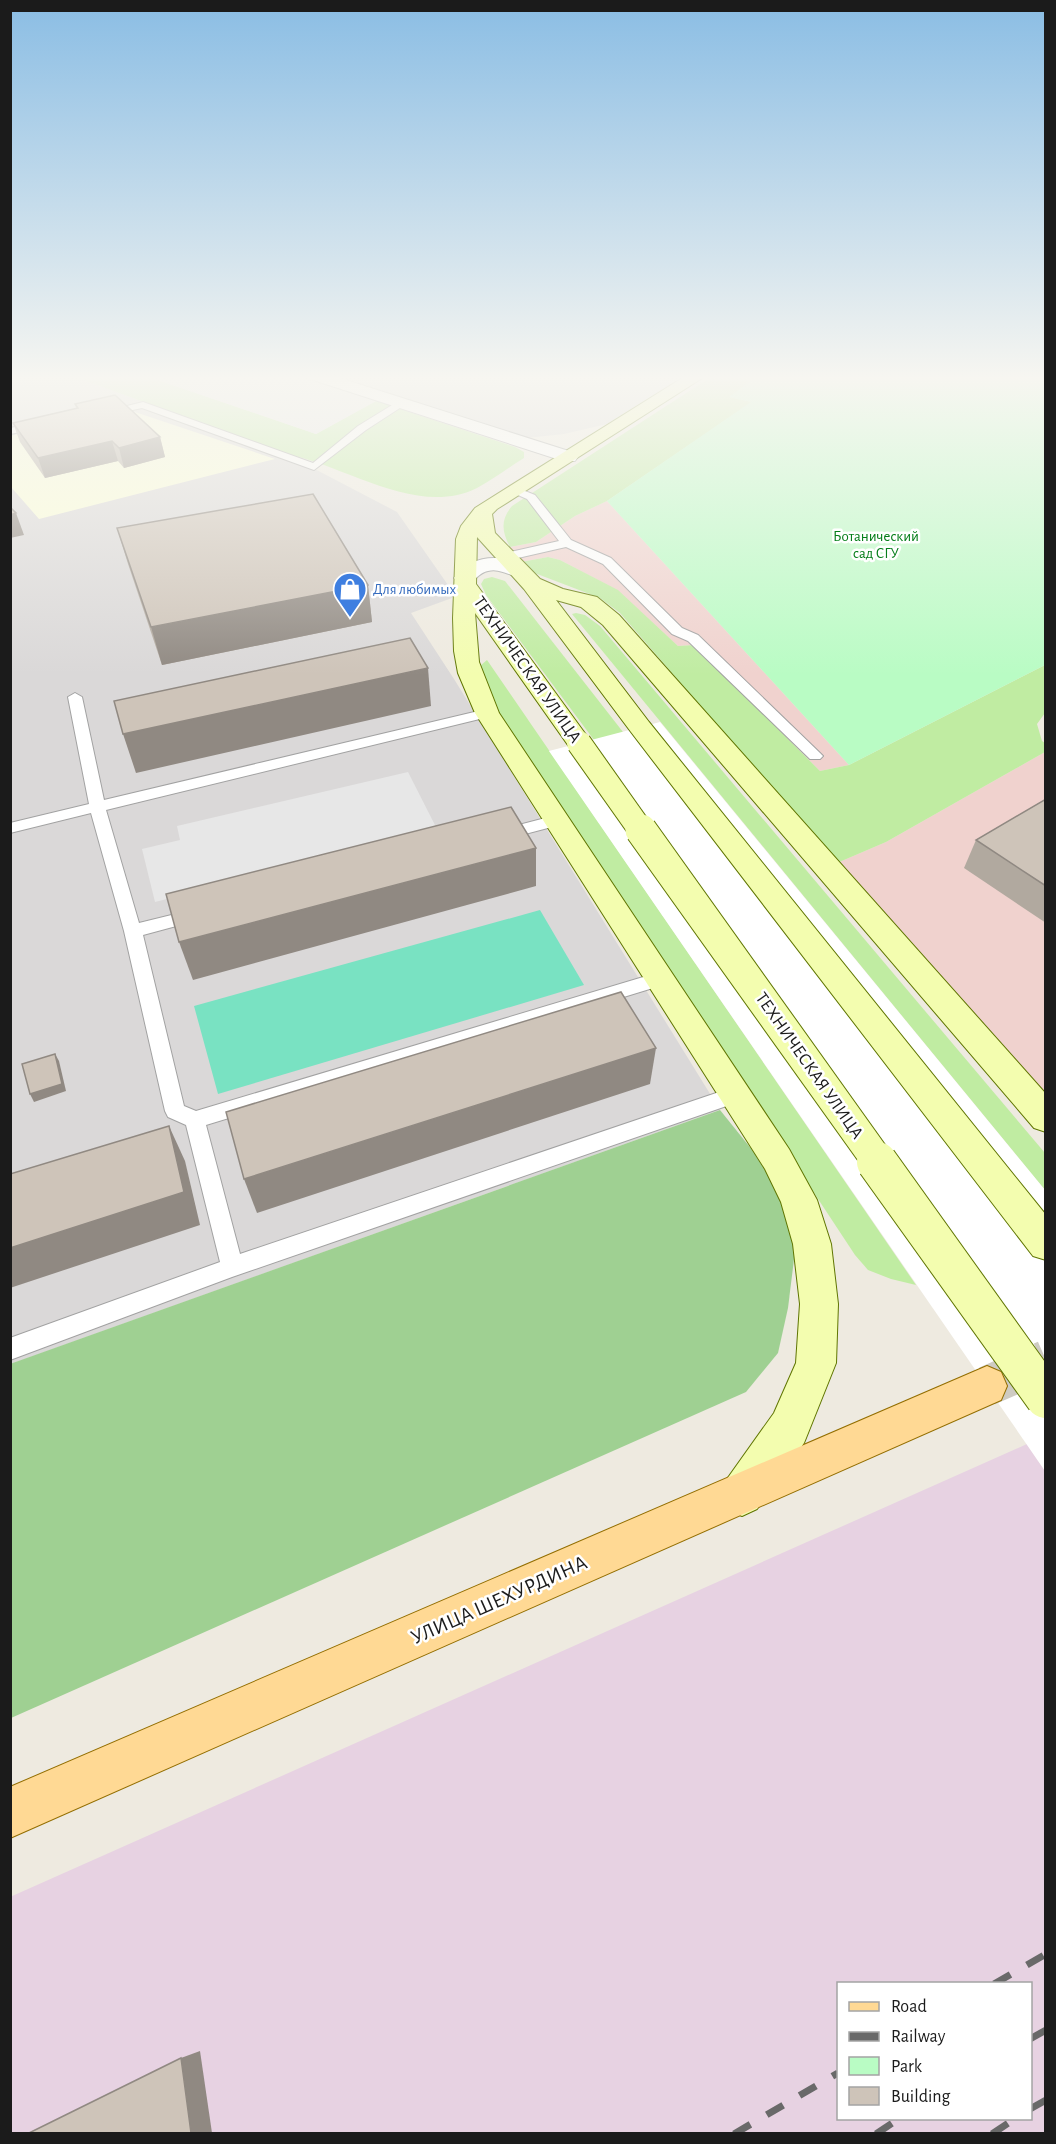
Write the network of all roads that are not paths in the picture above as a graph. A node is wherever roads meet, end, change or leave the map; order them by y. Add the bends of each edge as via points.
1 (539, 475) edge
2 (514, 490) junction
3 (482, 512) junction
4 (567, 543) junction
5 (519, 571) junction
6 (465, 581) junction
7 (75, 697) dead end
8 (487, 713) junction
9 (815, 756) dead end
10 (97, 806) junction
11 (556, 820) junction
12 (10, 828) edge
13 (479, 841) edge
14 (213, 910) edge
15 (133, 931) junction
16 (660, 979) junction
17 (734, 1095) junction
18 (1046, 1118) edge
19 (195, 1120) junction
20 (1046, 1244) edge
21 (232, 1267) junction
22 (10, 1349) edge
23 (987, 1386) tunnel mouth
24 (1046, 1398) edge
25 (742, 1494) junction
26 (10, 1814) edge

1 - 2 main road
2 - 3 main road
2 - 4 lane via 531,497
3 - 5 main road via 485,534
3 - 6 main road, ТЕХНИЧЕСКАЯ УЛИЦА via 466,539
4 - 5 lane
4 - 9 lane via 607,561 677,631 693,638
5 - 6 street via 489,564 474,568
5 - 18 main road via 556,594 589,602 611,620
5 - 20 main road
6 - 8 main road via 467,655 470,673
6 - 24 main road, ТЕХНИЧЕСКАЯ УЛИЦА, bridge
7 - 10 lane
8 - 10 lane
8 - 11 main road
10 - 12 lane
10 - 15 lane
11 - 13 lane
11 - 16 main road
14 - 15 lane
15 - 19 lane via 175,1111
16 - 17 main road
16 - 19 lane
17 - 21 lane
17 - 25 main road via 799,1200 812,1244 819,1304 816,1363 789,1428
19 - 21 lane
21 - 22 lane
23 - 25 main road, УЛИЦА ШЕХУРДИНА
25 - 26 main road, УЛИЦА ШЕХУРДИНА

